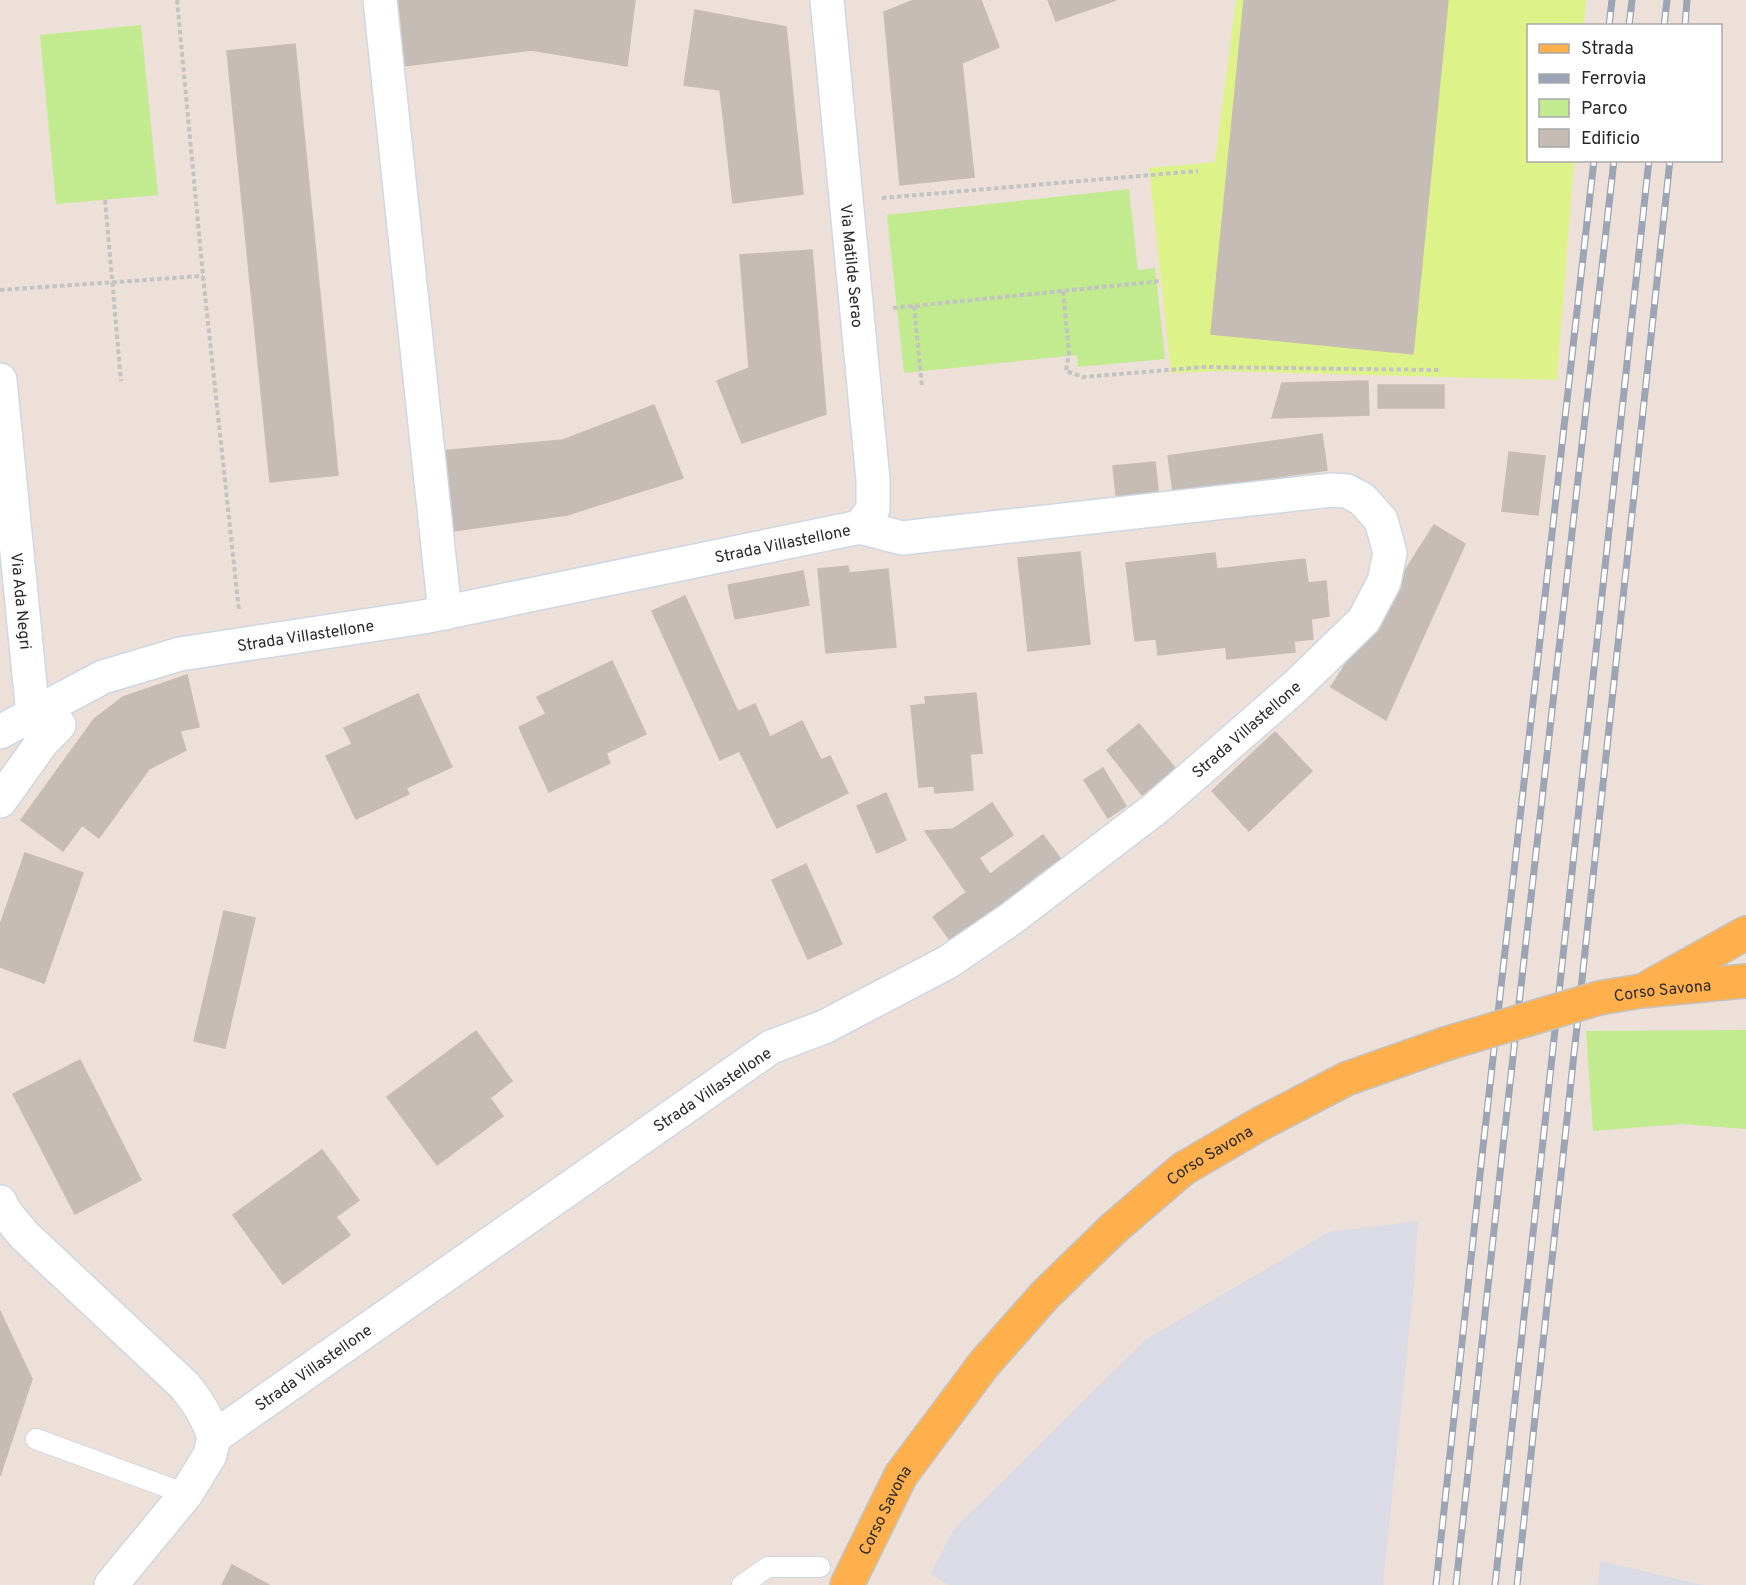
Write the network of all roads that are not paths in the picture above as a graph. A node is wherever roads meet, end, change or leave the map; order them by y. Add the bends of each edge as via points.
1 (380, 0) edge
2 (827, 0) edge
3 (0, 380) edge
4 (860, 527) junction
5 (445, 613) junction
6 (38, 728) junction
7 (0, 732) edge
8 (0, 801) edge
9 (1746, 933) edge
10 (1746, 945) edge
11 (1710, 953) junction
12 (1737, 986) edge
13 (1641, 991) junction
14 (0, 1202) edge
15 (214, 1437) junction
16 (36, 1439) dead end
17 (186, 1494) junction
18 (820, 1567) dead end
19 (111, 1585) edge
20 (742, 1585) edge
21 (847, 1585) edge

1 - 5 street
2 - 4 street, Via Matilde Serao via 873,480 873,509
3 - 6 street, Via Ada Negri
4 - 5 street, Strada Villastellone
4 - 15 street, Strada Villastellone via 902,538 1332,490 1347,491 1362,499 1380,520 1390,553 1384,582 1364,620 1296,687 1156,808 1012,918 948,962 824,1027 771,1047
5 - 6 street, Strada Villastellone via 180,654 103,677
6 - 7 street, Strada Villastellone
6 - 8 street, Strada Villastellone
9 - 11 main road
10 - 11 main road, Corso Savona
11 - 13 main road
12 - 13 main road, Corso Savona
13 - 21 main road, Corso Savona, bridge via 1599,998 1445,1044 1346,1079 1183,1169 1046,1294 984,1364 901,1475
14 - 15 street via 24,1235 185,1386 200,1404
15 - 17 street via 210,1455
16 - 17 lane
17 - 19 street
18 - 20 lane via 768,1567

